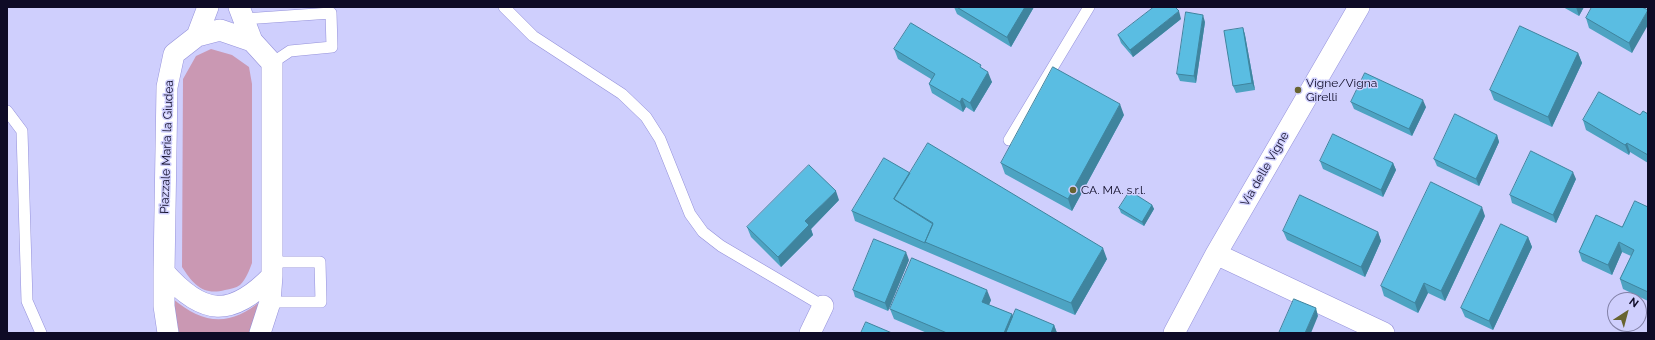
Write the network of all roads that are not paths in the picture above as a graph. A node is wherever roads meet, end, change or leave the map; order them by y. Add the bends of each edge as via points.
1 (208, 7) edge
2 (504, 7) edge
3 (1089, 7) edge
4 (1359, 7) edge
5 (242, 13) edge
6 (197, 36) junction
7 (252, 41) junction
8 (272, 63) junction
9 (7, 111) edge
10 (1009, 140) dead end
11 (1216, 254) junction
12 (272, 269) junction
13 (164, 272) junction
14 (270, 302) junction
15 (823, 306) joint
16 (41, 333) edge
17 (168, 333) edge
18 (260, 333) edge
19 (810, 333) edge
20 (1174, 333) edge
21 (1384, 333) edge

1 - 6 street
2 - 15 lane via 533,36 622,94 643,113 660,139 690,214 703,232 721,246
3 - 10 lane
4 - 11 street, Via delle Vigne
5 - 7 street
5 - 8 lane via 331,13 332,47 290,51
6 - 7 street, Piazzale Maria la Giudea via 220,30
6 - 13 street, Piazzale Maria la Giudea via 174,54 167,87
7 - 8 street, Piazzale Maria la Giudea
8 - 12 street
9 - 16 lane via 22,131 27,300
11 - 20 street, Via delle Vigne
11 - 21 street
12 - 13 street via 252,295 240,302 217,307 186,295
12 - 14 street
12 - 14 lane via 320,262 321,302
13 - 17 street, Piazzale Maria la Giudea via 164,306
14 - 18 street
15 - 19 street

